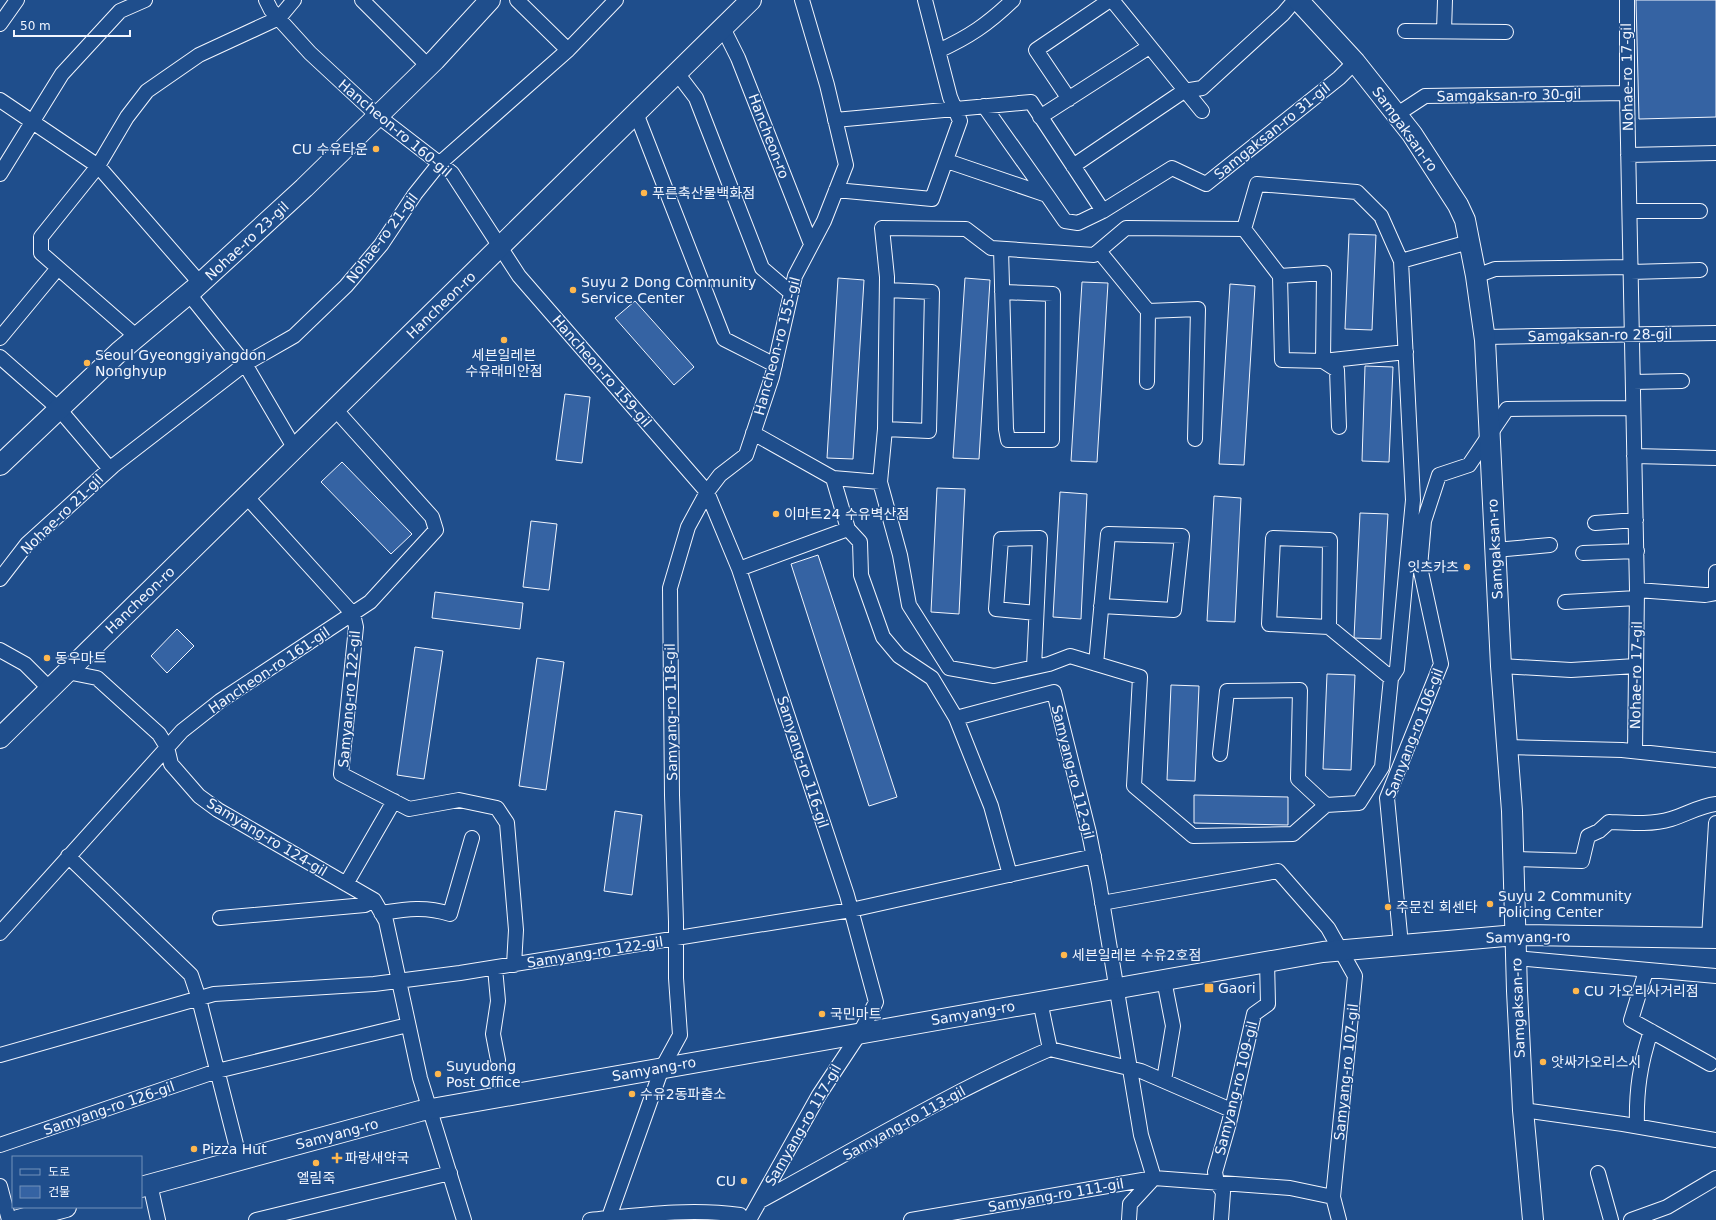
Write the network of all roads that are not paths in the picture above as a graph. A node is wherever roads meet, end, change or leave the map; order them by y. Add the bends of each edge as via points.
1 (17, 0) edge
2 (145, 0) edge
3 (266, 0) edge
4 (294, 0) edge
5 (490, 0) edge
6 (517, 0) edge
7 (616, 0) edge
8 (752, 0) edge
9 (802, 0) edge
10 (925, 0) edge
11 (1013, 0) edge
12 (1111, 0) edge
13 (1295, 0) edge
14 (1298, 0) edge
15 (1445, 0) edge
16 (1627, 0) edge
17 (372, 3) edge
18 (279, 18) junction
19 (0, 24) edge
20 (723, 28) junction
21 (1405, 31) dead end
22 (1444, 31) junction
23 (1506, 32) dead end
24 (1149, 47) junction
25 (568, 50) junction
26 (938, 51) junction
27 (1355, 62) junction
28 (429, 67) junction
29 (677, 73) junction
30 (1184, 91) junction
31 (1627, 93) junction
32 (1069, 99) junction
33 (0, 100) edge
34 (984, 106) junction
35 (956, 109) junction
36 (1202, 111) dead end
37 (636, 113) junction
38 (1396, 115) junction
39 (378, 116) junction
40 (1040, 116) junction
41 (835, 120) junction
42 (32, 122) junction
43 (1716, 153) edge
44 (1628, 155) junction
45 (946, 161) junction
46 (439, 164) junction
47 (98, 166) junction
48 (1073, 166) junction
49 (0, 174) edge
50 (836, 190) junction
51 (1047, 195) junction
52 (1103, 211) junction
53 (1630, 211) junction
54 (1700, 212) dead end
55 (1244, 229) junction
56 (1469, 242) junction
57 (812, 244) junction
58 (500, 247) junction
59 (1001, 249) junction
60 (1099, 251) junction
61 (1401, 261) junction
62 (58, 268) junction
63 (1631, 269) junction
64 (1700, 270) dead end
65 (1280, 276) junction
66 (1476, 276) junction
67 (194, 288) junction
68 (887, 290) junction
69 (1002, 292) junction
70 (791, 293) junction
71 (1148, 310) junction
72 (1632, 333) junction
73 (1716, 333) edge
74 (136, 337) junction
75 (1485, 337) junction
76 (0, 338) edge
77 (1406, 352) junction
78 (0, 357) edge
79 (1323, 361) junction
80 (245, 364) junction
81 (775, 365) junction
82 (1682, 380) dead end
83 (1147, 382) dead end
84 (1633, 382) junction
85 (1633, 408) junction
86 (59, 409) junction
87 (335, 409) junction
88 (1339, 427) dead end
89 (885, 429) junction
90 (753, 433) junction
91 (1490, 433) junction
92 (1195, 439) dead end
93 (295, 449) junction
94 (1634, 456) junction
95 (1716, 458) edge
96 (0, 464) edge
97 (110, 469) junction
98 (832, 478) junction
99 (880, 482) junction
100 (707, 492) junction
101 (246, 496) junction
102 (1636, 520) junction
103 (1595, 523) dead end
104 (848, 529) junction
105 (1550, 546) dead end
106 (1495, 550) junction
107 (1637, 551) junction
108 (1583, 553) dead end
109 (739, 568) junction
110 (1716, 572) edge
111 (0, 579) edge
112 (1716, 589) edge
113 (1716, 593) edge
114 (1637, 594) junction
115 (1565, 602) dead end
116 (1101, 606) junction
117 (1036, 613) junction
118 (353, 614) junction
119 (1329, 627) junction
120 (0, 650) edge
121 (1096, 664) junction
122 (1501, 666) junction
123 (1636, 666) junction
124 (1034, 667) junction
125 (67, 672) junction
126 (1390, 678) junction
127 (50, 689) junction
128 (956, 718) junction
129 (0, 738) edge
130 (167, 747) junction
131 (1507, 747) junction
132 (1635, 751) junction
133 (1220, 754) dead end
134 (1716, 760) edge
135 (394, 801) junction
136 (1716, 804) edge
137 (1326, 805) junction
138 (1716, 823) edge
139 (472, 838) dead end
140 (68, 856) junction
141 (1094, 856) junction
142 (1514, 860) junction
143 (1010, 875) junction
144 (346, 884) junction
145 (374, 900) junction
146 (1102, 903) junction
147 (851, 910) junction
148 (381, 913) junction
149 (220, 918) dead end
150 (0, 933) edge
151 (1516, 935) junction
152 (1712, 938) edge
153 (676, 939) junction
154 (1401, 945) junction
155 (1340, 950) junction
156 (1516, 958) junction
157 (1267, 961) junction
158 (514, 965) junction
159 (495, 968) junction
160 (1646, 971) junction
161 (1716, 976) edge
162 (1164, 980) junction
163 (398, 981) junction
164 (1116, 988) junction
165 (199, 999) junction
166 (1040, 1001) junction
167 (408, 1025) junction
168 (1651, 1031) junction
169 (860, 1033) junction
170 (1050, 1049) junction
171 (0, 1055) edge
172 (498, 1060) dead end
173 (1710, 1064) dead end
174 (662, 1068) junction
175 (1129, 1069) junction
176 (217, 1071) junction
177 (1164, 1080) junction
178 (430, 1109) junction
179 (1231, 1110) junction
180 (1523, 1110) junction
181 (1637, 1126) junction
182 (1716, 1140) edge
183 (0, 1145) edge
184 (240, 1160) junction
185 (450, 1173) junction
186 (1598, 1173) dead end
187 (1154, 1178) junction
188 (1716, 1178) edge
189 (1217, 1183) junction
190 (0, 1186) edge
191 (146, 1186) edge
192 (1333, 1197) junction
193 (760, 1201) junction
194 (62, 1208) edge
195 (608, 1219) edge
196 (9, 1220) edge
197 (18, 1220) edge
198 (158, 1220) edge
199 (256, 1220) edge
200 (464, 1220) edge
201 (590, 1220) edge
202 (741, 1220) edge
203 (750, 1220) edge
204 (911, 1220) edge
205 (1129, 1220) edge
206 (1221, 1220) edge
207 (1339, 1220) edge
208 (1533, 1220) edge
209 (1611, 1220) edge
210 (1631, 1220) edge

1 - 19 street
2 - 42 street via 120,11 104,28 62,74
3 - 18 street, Hancheon-ro 160-gil
4 - 18 street
5 - 28 street, Nohae-ro 23-gil
6 - 25 street
7 - 25 street, Nohae-ro 21-gil
8 - 20 street, Hancheon-ro
9 - 41 street, Hancheon-ro 155-gil
10 - 26 street
11 - 26 street via 993,20 963,40
12 - 24 street
12 - 32 street via 1036,50
13 - 30 street via 1202,88
14 - 27 street, Samgaksan-ro
15 - 22 street
16 - 31 street, Nohae-ro 17-gil
17 - 28 street
18 - 39 street, Hancheon-ro 160-gil via 310,53
18 - 47 street via 199,55 147,91 127,117
20 - 29 street, Hancheon-ro
20 - 57 street, Hancheon-ro via 738,58
21 - 22 street
22 - 23 street
24 - 30 street
24 - 32 street
25 - 46 street, Nohae-ro 21-gil
26 - 35 street via 950,97
27 - 38 street, Samgaksan-ro
27 - 52 street, Samgaksan-ro 31-gil via 1339,78 1206,184 1172,168
28 - 39 street, Nohae-ro 23-gil
29 - 37 street, Hancheon-ro
29 - 70 street via 696,98 762,268
30 - 36 street
30 - 48 street
31 - 38 street, Samgaksan-ro 30-gil via 1425,96
31 - 44 street, Nohae-ro 17-gil
32 - 40 street
33 - 42 street
34 - 35 street
34 - 40 street via 1031,102
34 - 51 street, Samgaksan-ro 31-gil
35 - 41 street
35 - 45 street via 960,121
37 - 58 street, Hancheon-ro
37 - 81 street via 724,339
38 - 56 street, Samgaksan-ro via 1412,134 1458,205 1465,220
39 - 46 street, Hancheon-ro 160-gil
39 - 67 street, Nohae-ro 23-gil via 304,188
40 - 48 street
41 - 50 street, Hancheon-ro 155-gil via 846,165
42 - 47 street
42 - 49 street
43 - 44 street
44 - 53 street, Nohae-ro 17-gil
45 - 50 street via 932,199
45 - 51 street
46 - 58 street, Hancheon-ro 160-gil via 452,174
46 - 80 street, Nohae-ro 21-gil via 415,194 381,245 346,286 294,336
47 - 62 street via 41,237 41,253
47 - 67 street
48 - 52 street
50 - 57 street, Hancheon-ro 155-gil
51 - 52 street, Samgaksan-ro 31-gil via 1065,221 1078,223
53 - 54 street
53 - 63 street, Nohae-ro 17-gil
55 - 60 street via 1126,228
55 - 61 street via 1257,184 1357,192 1381,216
55 - 65 street
56 - 61 street
56 - 66 street, Samgaksan-ro
57 - 70 street, Hancheon-ro 155-gil via 795,276
58 - 87 street, Hancheon-ro
58 - 100 street, Hancheon-ro 159-gil via 519,276
59 - 60 street via 1094,255
59 - 68 street via 991,248 966,229 882,228
59 - 69 street
60 - 71 street
61 - 77 street
62 - 74 street
62 - 76 street
63 - 64 street
63 - 66 street via 1495,269
63 - 72 street, Nohae-ro 17-gil
65 - 79 street via 1282,360
65 - 79 street via 1324,273
66 - 75 street, Samgaksan-ro
67 - 74 street, Nohae-ro 23-gil
67 - 80 street
68 - 89 street
68 - 89 street via 932,292 929,431
69 - 69 street via 1008,440 1052,440 1053,294
70 - 81 street, Hancheon-ro 155-gil
71 - 83 street
71 - 92 street via 1198,309
72 - 73 street, Samgaksan-ro 28-gil
72 - 75 street, Samgaksan-ro 28-gil
72 - 84 street, Nohae-ro 17-gil
74 - 86 street, Nohae-ro 23-gil
75 - 91 street, Samgaksan-ro
77 - 79 street
77 - 126 street via 1412,500 1397,669
78 - 86 street
79 - 88 street via 1337,370
80 - 93 street
80 - 97 street, Nohae-ro 21-gil
81 - 90 street, Hancheon-ro 155-gil
82 - 84 street
84 - 85 street, Nohae-ro 17-gil
85 - 91 street via 1507,409
85 - 94 street, Nohae-ro 17-gil
86 - 96 street, Nohae-ro 23-gil
86 - 97 street, Nohae-ro 21-gil
87 - 93 street, Hancheon-ro
87 - 118 street, Hancheon-ro 161-gil via 432,517 436,530 370,602
89 - 99 street
90 - 98 street
90 - 100 street, Hancheon-ro 155-gil via 746,455 720,475
91 - 106 street, Samgaksan-ro
91 - 154 street, Samyang-ro 106-gil via 1469,465 1439,474 1424,521 1420,566 1441,664 1386,798
93 - 101 street, Hancheon-ro
94 - 95 street
94 - 102 street, Nohae-ro 17-gil
97 - 111 street, Nohae-ro 21-gil via 27,544
98 - 99 street
98 - 104 street
99 - 124 street via 900,555 909,605 949,668 994,676
100 - 109 street, Samyang-ro 116-gil
100 - 153 street, Samyang-ro 118-gil via 688,527 670,588
101 - 118 street
101 - 125 street, Hancheon-ro
102 - 103 street
102 - 107 street, Nohae-ro 17-gil
104 - 109 street
104 - 128 street via 860,542 861,575 883,637 898,656 932,678
105 - 106 street
106 - 122 street, Samgaksan-ro
107 - 108 street
107 - 114 street, Nohae-ro 17-gil
109 - 147 street, Samyang-ro 116-gil
110 - 112 street
113 - 114 street
114 - 115 street
114 - 123 street, Nohae-ro 17-gil
116 - 116 street via 1108,534 1182,536 1174,610
116 - 121 street
117 - 117 street via 1040,538 1001,539 996,609
117 - 124 street
118 - 130 street, Hancheon-ro 161-gil via 220,701 182,731
118 - 135 street, Samyang-ro 122-gil via 356,627 342,774
119 - 119 street via 1269,624 1273,538 1330,540
119 - 126 street
120 - 127 street via 25,664
121 - 124 street via 1070,656
121 - 137 street via 1140,677 1134,786 1193,836 1294,834
122 - 123 street via 1571,670
122 - 131 street, Samgaksan-ro
123 - 132 street, Nohae-ro 17-gil
125 - 127 street, Hancheon-ro
125 - 130 street, Samyang-ro 124-gil via 97,678 159,734
126 - 137 street via 1382,767 1359,803
127 - 129 street, Hancheon-ro
128 - 141 street, Samyang-ro 112-gil via 1054,692
128 - 143 street via 991,806
130 - 140 street, Hancheon-ro 161-gil
130 - 144 street, Samyang-ro 124-gil via 171,764 199,796 218,810
131 - 132 street
131 - 142 street, Samgaksan-ro
132 - 134 street
133 - 137 street via 1227,691 1300,690 1298,779
135 - 144 street
135 - 158 street, Samyang-ro 122-gil via 409,809 459,800 497,808 507,823 516,930
136 - 142 street via 1652,823 1608,822 1599,831 1588,836 1582,861
138 - 152 street
139 - 148 street via 450,914 438,910 413,908
140 - 150 street, Hancheon-ro 161-gil
140 - 165 street via 191,975
141 - 143 street, Samyang-ro 112-gil
141 - 146 street, Samyang-ro 112-gil
142 - 151 street, Samgaksan-ro
143 - 147 street, Samyang-ro 112-gil
144 - 145 street, Samyang-ro 124-gil
145 - 148 street
145 - 149 street via 365,905
146 - 155 street via 1278,871 1328,928
146 - 164 street, Samyang-ro 112-gil
147 - 153 street
147 - 169 street, Samyang-ro 116-gil via 876,1002
148 - 163 street via 386,921
151 - 152 street, Samyang-ro
151 - 154 street, Samyang-ro
151 - 156 street, Samgaksan-ro
153 - 158 street, Samyang-ro 122-gil
153 - 174 street, Samyang-ro 118-gil via 680,1035
154 - 155 street, Samyang-ro
155 - 157 street, Samyang-ro
155 - 192 street, Samyang-ro 107-gil via 1355,976
156 - 160 street
156 - 180 street, Samgaksan-ro
157 - 162 street, Samyang-ro
157 - 179 street, Samyang-ro 109-gil via 1268,1004 1254,1014
158 - 159 street, Samyang-ro 122-gil
159 - 163 street, Samyang-ro 122-gil
159 - 172 street via 498,1001 493,1034
160 - 161 street
160 - 168 street via 1631,1020
162 - 164 street, Samyang-ro
162 - 177 street via 1173,1026
163 - 165 street via 214,994
163 - 167 street
164 - 166 street, Samyang-ro
164 - 175 street
165 - 171 street
165 - 176 street
166 - 169 street, Samyang-ro
166 - 170 street
167 - 176 street
167 - 178 street
168 - 173 street
168 - 181 street via 1641,1062
169 - 174 street, Samyang-ro
169 - 193 street, Samyang-ro 117-gil via 819,1095
170 - 175 street
170 - 193 street, Samyang-ro 113-gil via 944,1100
174 - 178 street, Samyang-ro
174 - 195 street, Samyang-ro 118-gil
175 - 177 street
175 - 187 street via 1141,1135
176 - 183 street, Samyang-ro 126-gil
176 - 184 street
177 - 179 street
178 - 184 street, Samyang-ro
178 - 185 street
179 - 189 street, Samyang-ro 109-gil via 1215,1172
180 - 181 street
180 - 208 street, Samgaksan-ro
181 - 182 street
184 - 191 street, Samyang-ro
185 - 199 street
185 - 200 street
186 - 209 street
187 - 189 street
187 - 204 street, Samyang-ro 111-gil
187 - 205 street, Samyang-ro 111-gil via 1130,1204
188 - 210 street via 1667,1207
189 - 192 street via 1290,1188
189 - 206 street, Samyang-ro 109-gil via 1223,1192
190 - 196 street
191 - 198 street, Samyang-ro
192 - 207 street, Samyang-ro 107-gil
193 - 203 street, Samyang-ro 117-gil
194 - 197 street
195 - 201 street
195 - 202 street via 682,1212 727,1213 740,1215

